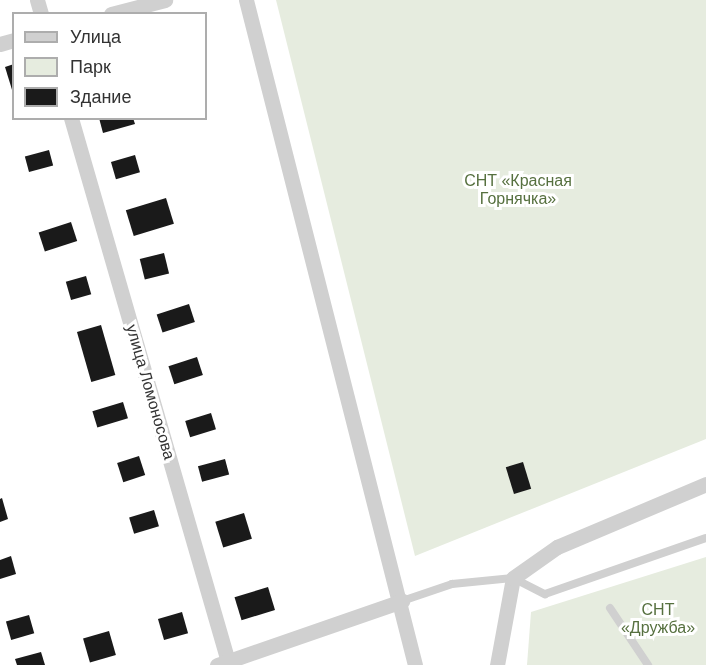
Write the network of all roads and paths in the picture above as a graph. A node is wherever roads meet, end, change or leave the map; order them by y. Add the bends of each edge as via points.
1 (165, 0) edge
2 (247, 0) edge
3 (119, 12) edge
4 (72, 120) edge
5 (706, 484) edge
6 (706, 538) edge
7 (513, 578) junction
8 (402, 601) junction
9 (610, 608) dead end
10 (224, 664) edge
11 (415, 665) edge
12 (497, 665) edge
13 (648, 665) edge

1 - 3 street
2 - 8 street
4 - 10 street, улица Ломоносова
5 - 7 street via 557,547
6 - 7 lane via 545,594
7 - 8 lane via 452,584
7 - 12 street
8 - 10 street
8 - 11 street
9 - 13 lane

